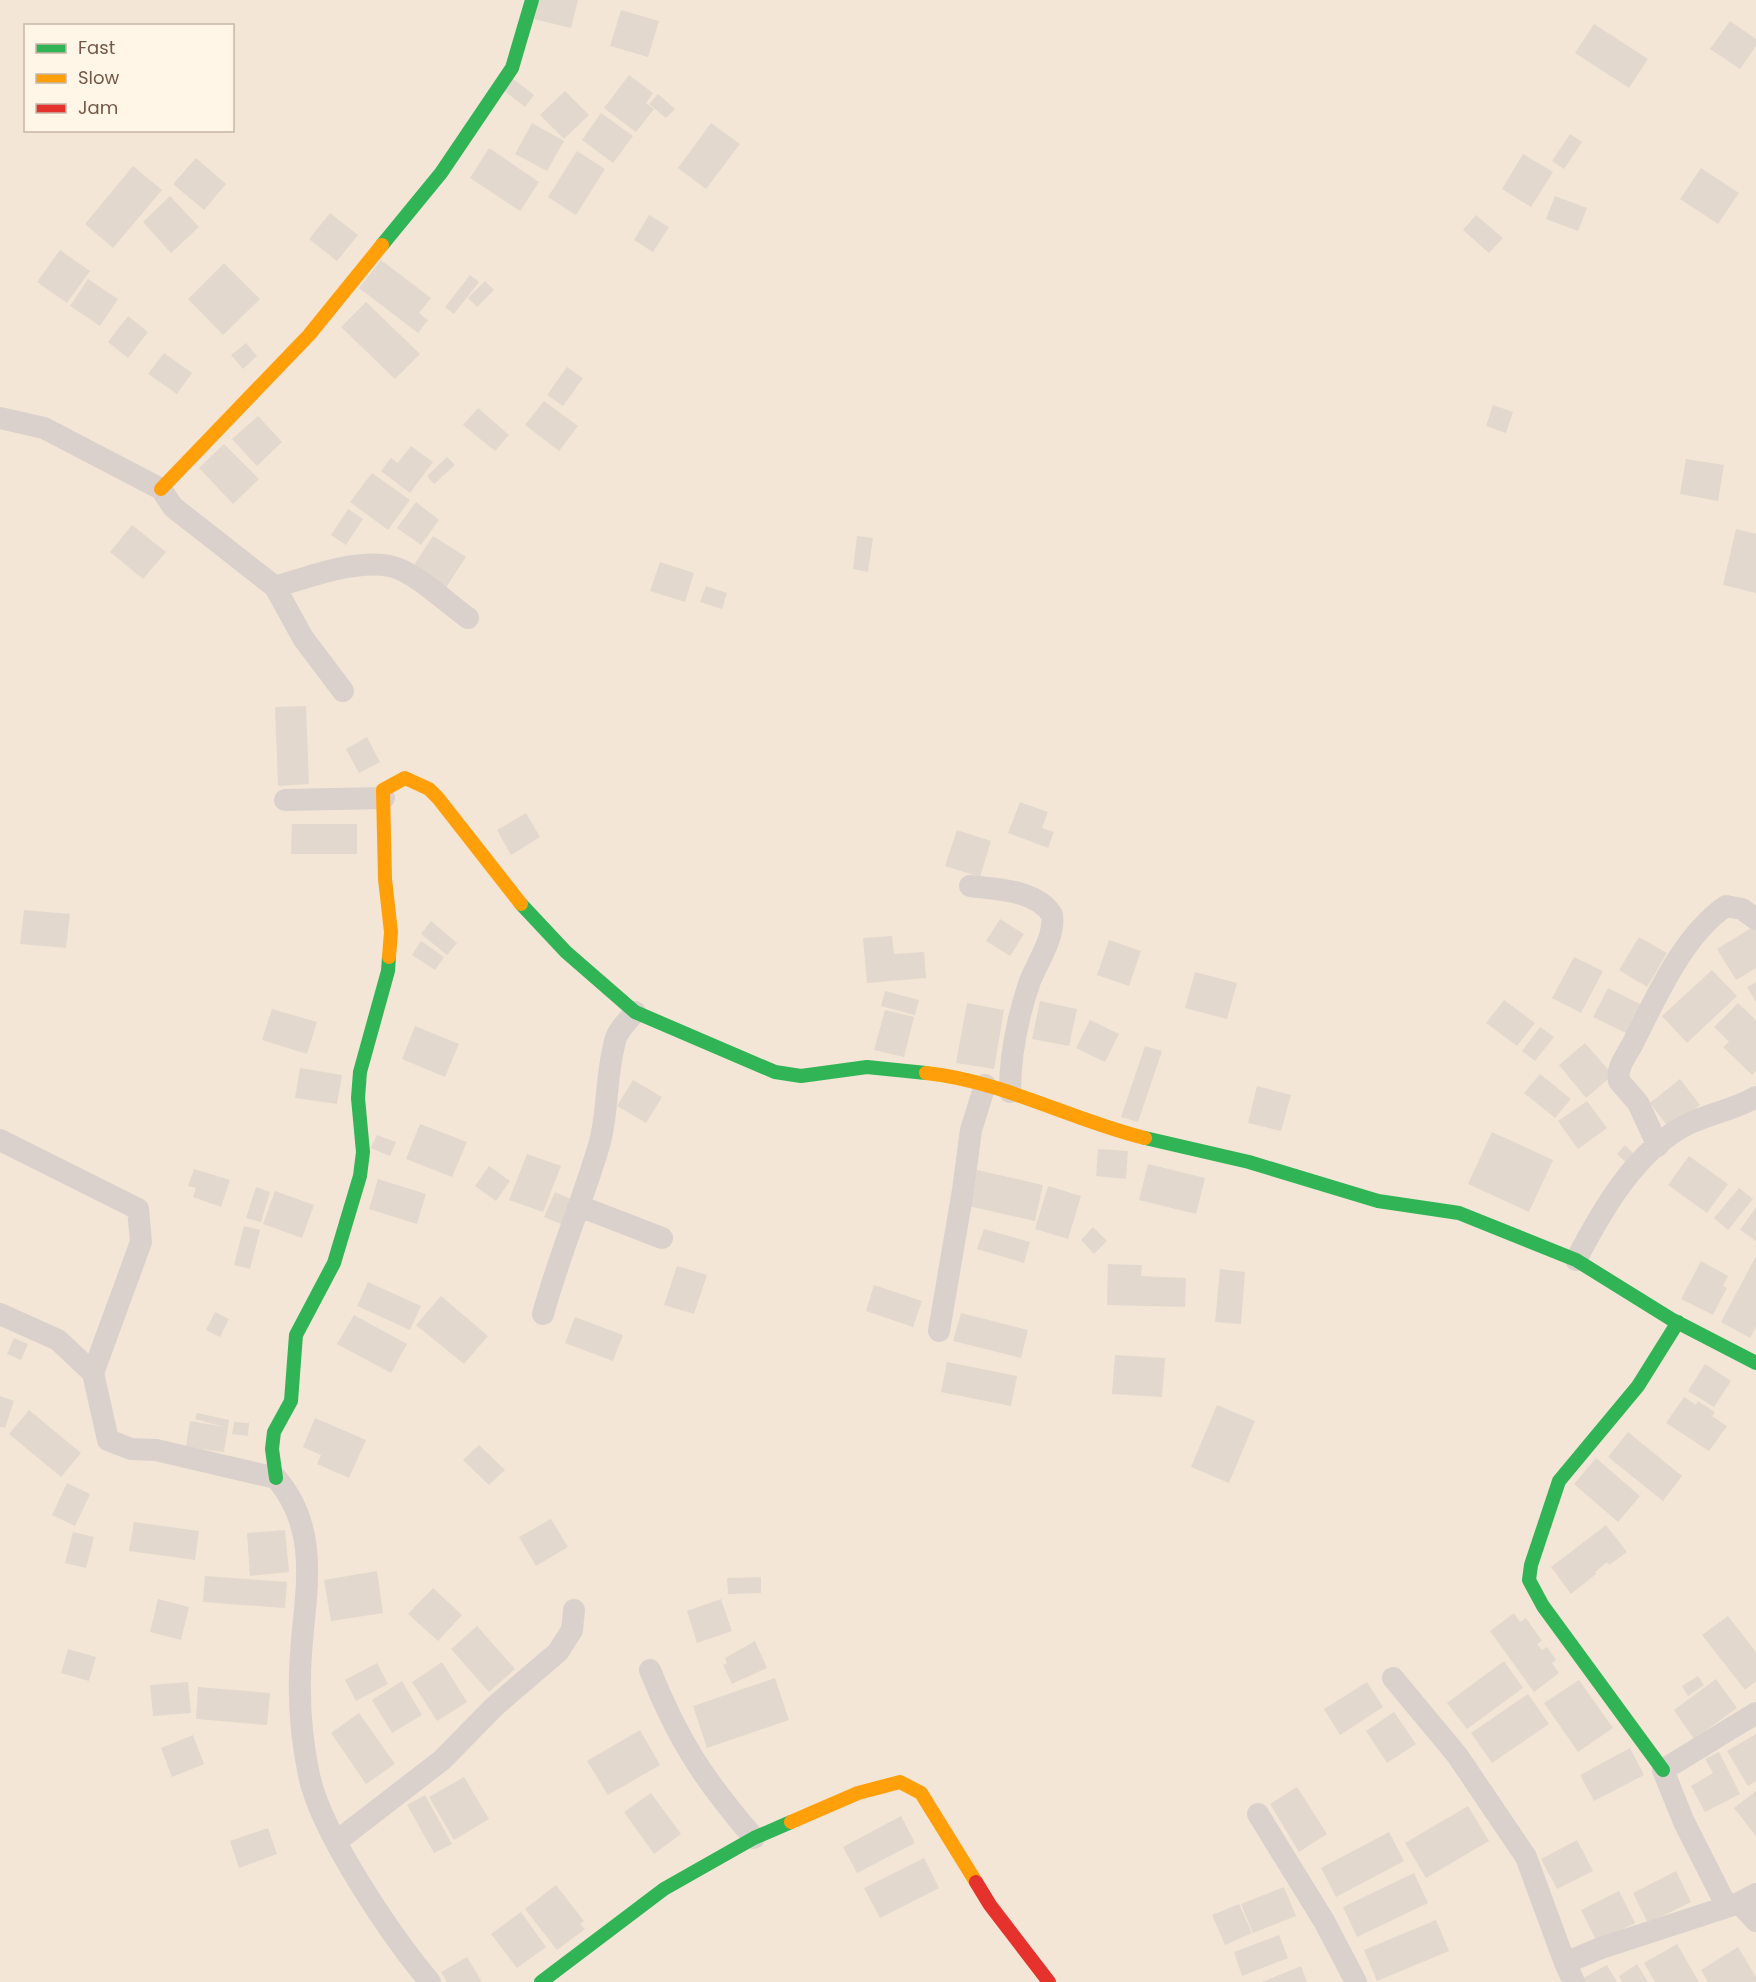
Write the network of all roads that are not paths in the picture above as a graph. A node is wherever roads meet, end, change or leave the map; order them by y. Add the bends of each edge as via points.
1 (532, 0) edge
2 (0, 418) edge
3 (161, 489) junction
4 (275, 587) junction
5 (468, 618) dead end
6 (343, 691) dead end
7 (384, 798) junction
8 (285, 800) dead end
9 (970, 885) dead end
10 (1756, 919) edge
11 (635, 1012) junction
12 (985, 1085) junction
13 (1010, 1092) junction
14 (1756, 1097) edge
15 (0, 1140) edge
16 (1658, 1146) junction
17 (579, 1206) junction
18 (662, 1238) dead end
19 (1576, 1260) junction
20 (0, 1314) edge
21 (543, 1314) dead end
22 (1678, 1322) junction
23 (939, 1331) dead end
24 (1756, 1363) edge
25 (93, 1373) junction
26 (276, 1478) junction
27 (574, 1610) dead end
28 (650, 1670) dead end
29 (1393, 1678) dead end
30 (1756, 1713) edge
31 (1663, 1770) junction
32 (1258, 1814) dead end
33 (754, 1838) junction
34 (337, 1841) junction
35 (1741, 1901) edge
36 (1756, 1921) edge
37 (1569, 1973) edge
38 (430, 1982) edge
39 (540, 1982) edge
40 (1049, 1982) edge
41 (1356, 1982) edge

1 - 3 street via 512,68 441,172 309,335
2 - 3 street via 44,428
3 - 4 street via 173,507
4 - 5 street via 340,567 389,566 408,574
4 - 6 street via 303,638
7 - 8 street
7 - 11 street via 383,790 405,778 429,789 516,898 566,952
7 - 26 street via 384,870 391,932 388,971 360,1072 360,1176 334,1263 296,1335 291,1401 274,1432
9 - 13 street via 1027,896 1052,915 1051,933 1030,982 1017,1029
10 - 16 street via 1742,909 1726,906 1696,937 1658,992 1621,1064 1619,1081 1638,1103
11 - 12 street via 775,1072 809,1076 867,1067 937,1074
11 - 17 street via 616,1037 597,1151
12 - 13 street
12 - 23 street via 971,1130
13 - 19 street via 1117,1131 1249,1162 1378,1201 1459,1213
14 - 16 street via 1688,1124
15 - 25 street via 138,1209 141,1242
16 - 19 street via 1622,1184
17 - 18 street
17 - 21 street via 555,1268
19 - 22 street
20 - 25 street via 58,1340
22 - 24 street
22 - 31 street via 1638,1386 1559,1481 1529,1580 1543,1606
25 - 26 street via 108,1440 130,1449 156,1450
26 - 34 street via 290,1493 305,1531 308,1552 300,1675 302,1731 309,1777
27 - 34 street via 572,1630 558,1652 495,1706 442,1760
28 - 33 street via 670,1719 693,1760
29 - 37 street via 1457,1755 1526,1857
30 - 31 street
31 - 35 street via 1684,1822
32 - 41 street via 1324,1921
33 - 39 street via 664,1889
33 - 40 street via 873,1787 900,1782 911,1786 934,1810 990,1905
34 - 38 street via 389,1926
35 - 36 street
35 - 37 street via 1601,1948

